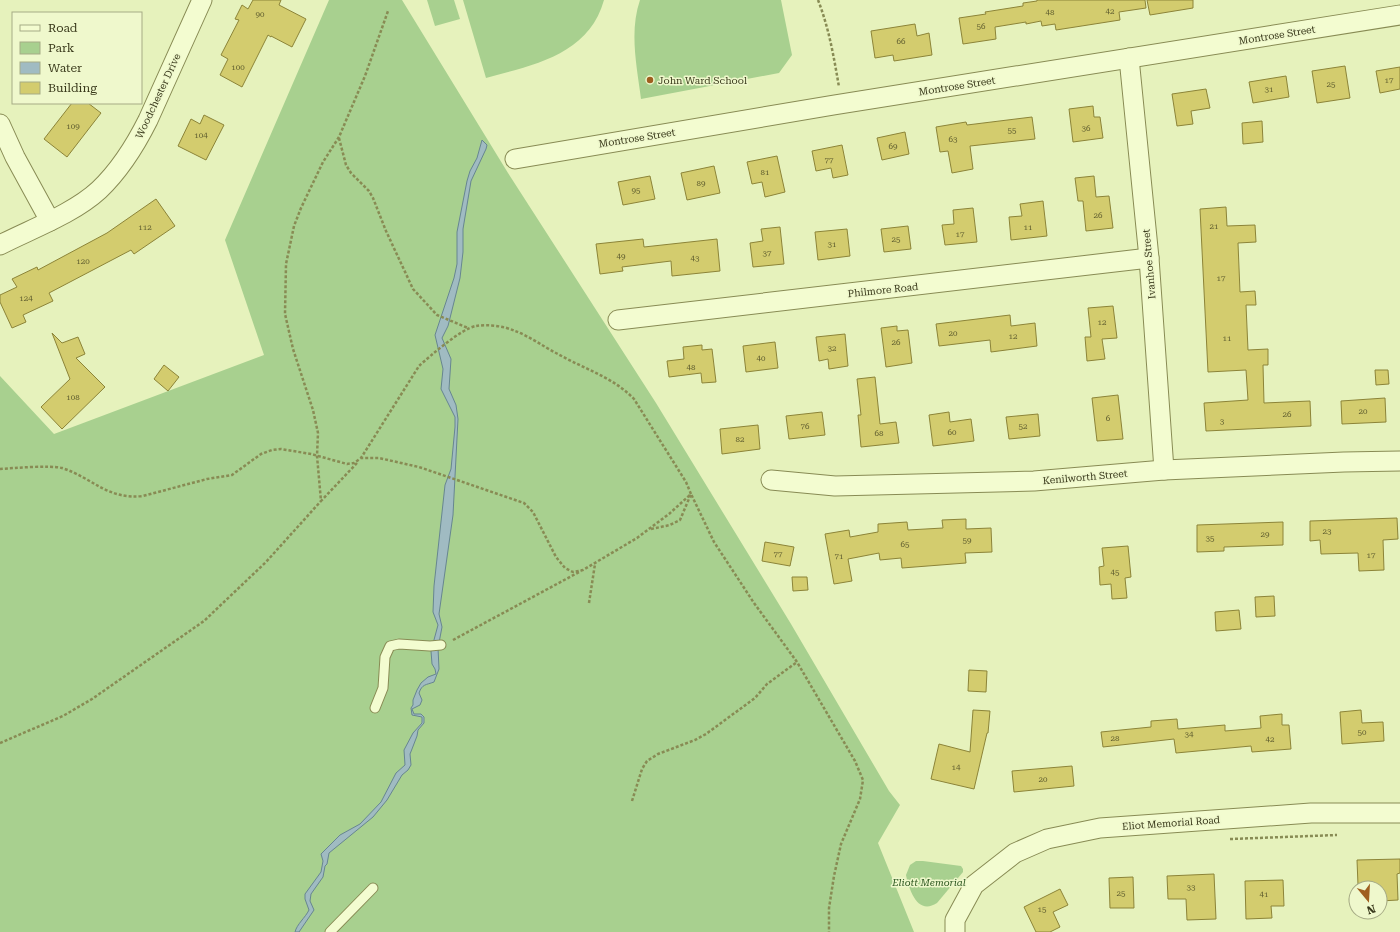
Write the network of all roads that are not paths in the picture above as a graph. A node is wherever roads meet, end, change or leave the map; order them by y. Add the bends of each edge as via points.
1 (202, 0) edge
2 (1400, 15) edge
3 (1129, 58) junction
4 (0, 124) edge
5 (515, 159) dead end
6 (50, 221) junction
7 (0, 244) edge
8 (1149, 258) junction
9 (618, 320) dead end
10 (1400, 461) edge
11 (1164, 470) junction
12 (771, 480) dead end
13 (441, 645) road end
14 (375, 708) dead end
15 (1400, 813) edge
16 (373, 888) dead end
17 (330, 932) edge
18 (955, 932) edge

1 - 6 street, Woodchester Drive via 148,120 122,166 99,190
2 - 3 street, Montrose Street
3 - 5 street, Montrose Street
3 - 8 street, Ivanhoe Street
4 - 6 street
6 - 7 street, Woodchester Drive
8 - 9 street, Philmore Road
8 - 11 street, Ivanhoe Street
10 - 11 street, Kenilworth Street
11 - 12 street, Kenilworth Street via 1034,481 835,486
13 - 14 lane via 390,646 384,657 384,688
15 - 18 street, Eliot Memorial Road via 1311,813 1100,828 1048,839 1015,853 974,885 955,920
16 - 17 lane

